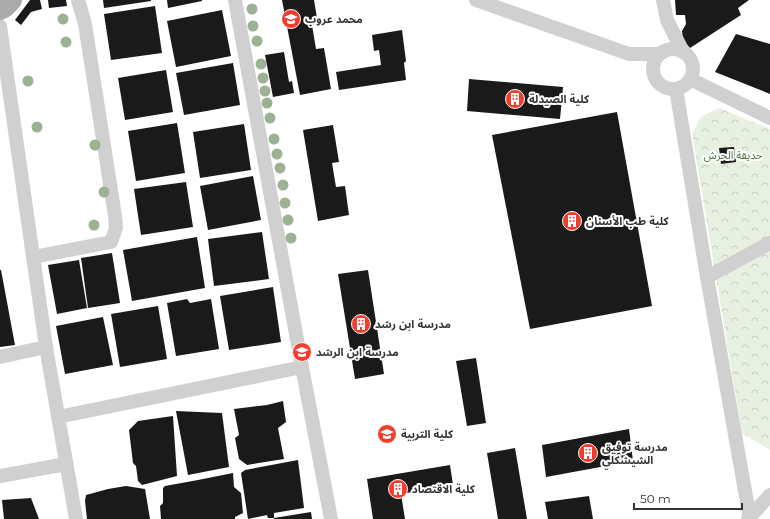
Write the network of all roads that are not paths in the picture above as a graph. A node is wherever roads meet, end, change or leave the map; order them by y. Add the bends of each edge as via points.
1 (12, 0) edge
2 (78, 0) edge
3 (235, 0) edge
4 (476, 0) edge
5 (663, 0) edge
6 (0, 9) edge
7 (667, 20) junction
8 (0, 26) edge
9 (683, 52) junction
10 (661, 53) junction
11 (629, 54) junction
12 (655, 78) junction
13 (690, 79) junction
14 (676, 89) junction
15 (770, 118) edge
16 (770, 243) edge
17 (33, 258) junction
18 (707, 277) junction
19 (46, 347) junction
20 (0, 357) edge
21 (302, 368) junction
22 (58, 417) junction
23 (66, 464) junction
24 (0, 476) edge
25 (770, 495) edge
26 (76, 519) edge
27 (331, 519) edge
28 (749, 519) edge

1 - 6 main road
2 - 17 street via 85,24 116,228 111,242
3 - 21 street
4 - 11 street
5 - 7 street
7 - 9 street
7 - 10 street
8 - 17 street
9 - 10 street via 673,49
9 - 13 street via 692,64
10 - 11 street
10 - 12 street via 654,64
11 - 12 street
12 - 14 street via 662,86
13 - 14 street via 684,86
13 - 15 street
14 - 18 street
16 - 18 street
17 - 19 street
18 - 28 street
19 - 20 street
19 - 22 street
21 - 22 street
21 - 27 street
22 - 23 street
23 - 24 street
23 - 26 street
25 - 28 street

